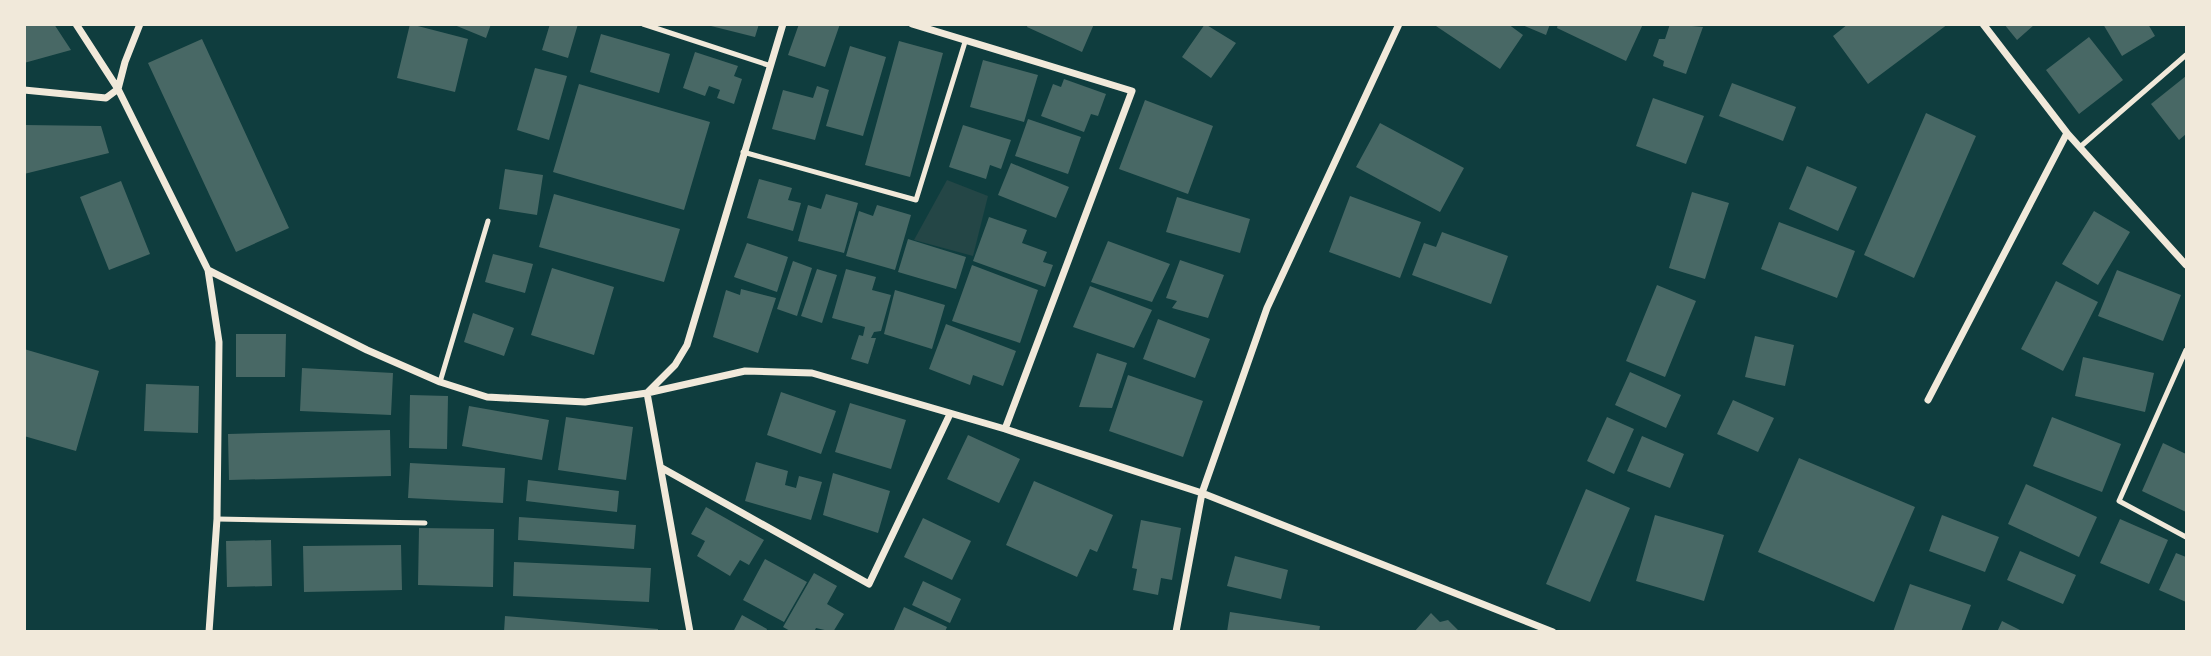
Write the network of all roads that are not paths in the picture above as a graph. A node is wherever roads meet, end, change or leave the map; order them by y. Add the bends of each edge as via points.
1 (76, 24) edge
2 (140, 24) edge
3 (643, 24) edge
4 (783, 24) edge
5 (912, 24) edge
6 (1399, 24) edge
7 (1983, 24) edge
8 (965, 42) junction
9 (2186, 55) edge
10 (768, 65) junction
11 (118, 89) junction
12 (24, 90) edge
13 (2067, 133) junction
14 (2080, 147) junction
15 (743, 152) junction
16 (488, 221) dead end
17 (2186, 265) edge
18 (208, 270) junction
19 (2186, 350) edge
20 (440, 382) junction
21 (647, 393) junction
22 (1928, 400) dead end
23 (950, 414) junction
24 (1005, 429) junction
25 (662, 468) junction
26 (1202, 493) junction
27 (217, 519) junction
28 (425, 523) dead end
29 (2186, 537) edge
30 (209, 632) edge
31 (690, 632) edge
32 (1176, 632) edge
33 (1553, 632) edge

1 - 11 street
2 - 11 street
3 - 10 lane
4 - 10 street
5 - 8 street
6 - 26 street via 1267,309
7 - 13 street
8 - 15 lane via 916,200
8 - 24 street via 1132,91
9 - 14 lane
10 - 15 street
11 - 12 street via 106,98
11 - 18 street
13 - 14 street
13 - 22 street
14 - 17 street
15 - 21 street via 687,345 675,365
16 - 20 lane
18 - 20 street
18 - 27 street via 219,342
19 - 29 lane via 2119,501
20 - 21 street via 487,397 585,402
21 - 23 street via 745,371 813,373
21 - 25 street
23 - 24 street
23 - 25 street via 869,583
24 - 26 street
25 - 31 street
26 - 32 street
26 - 33 street
27 - 28 lane
27 - 30 street

